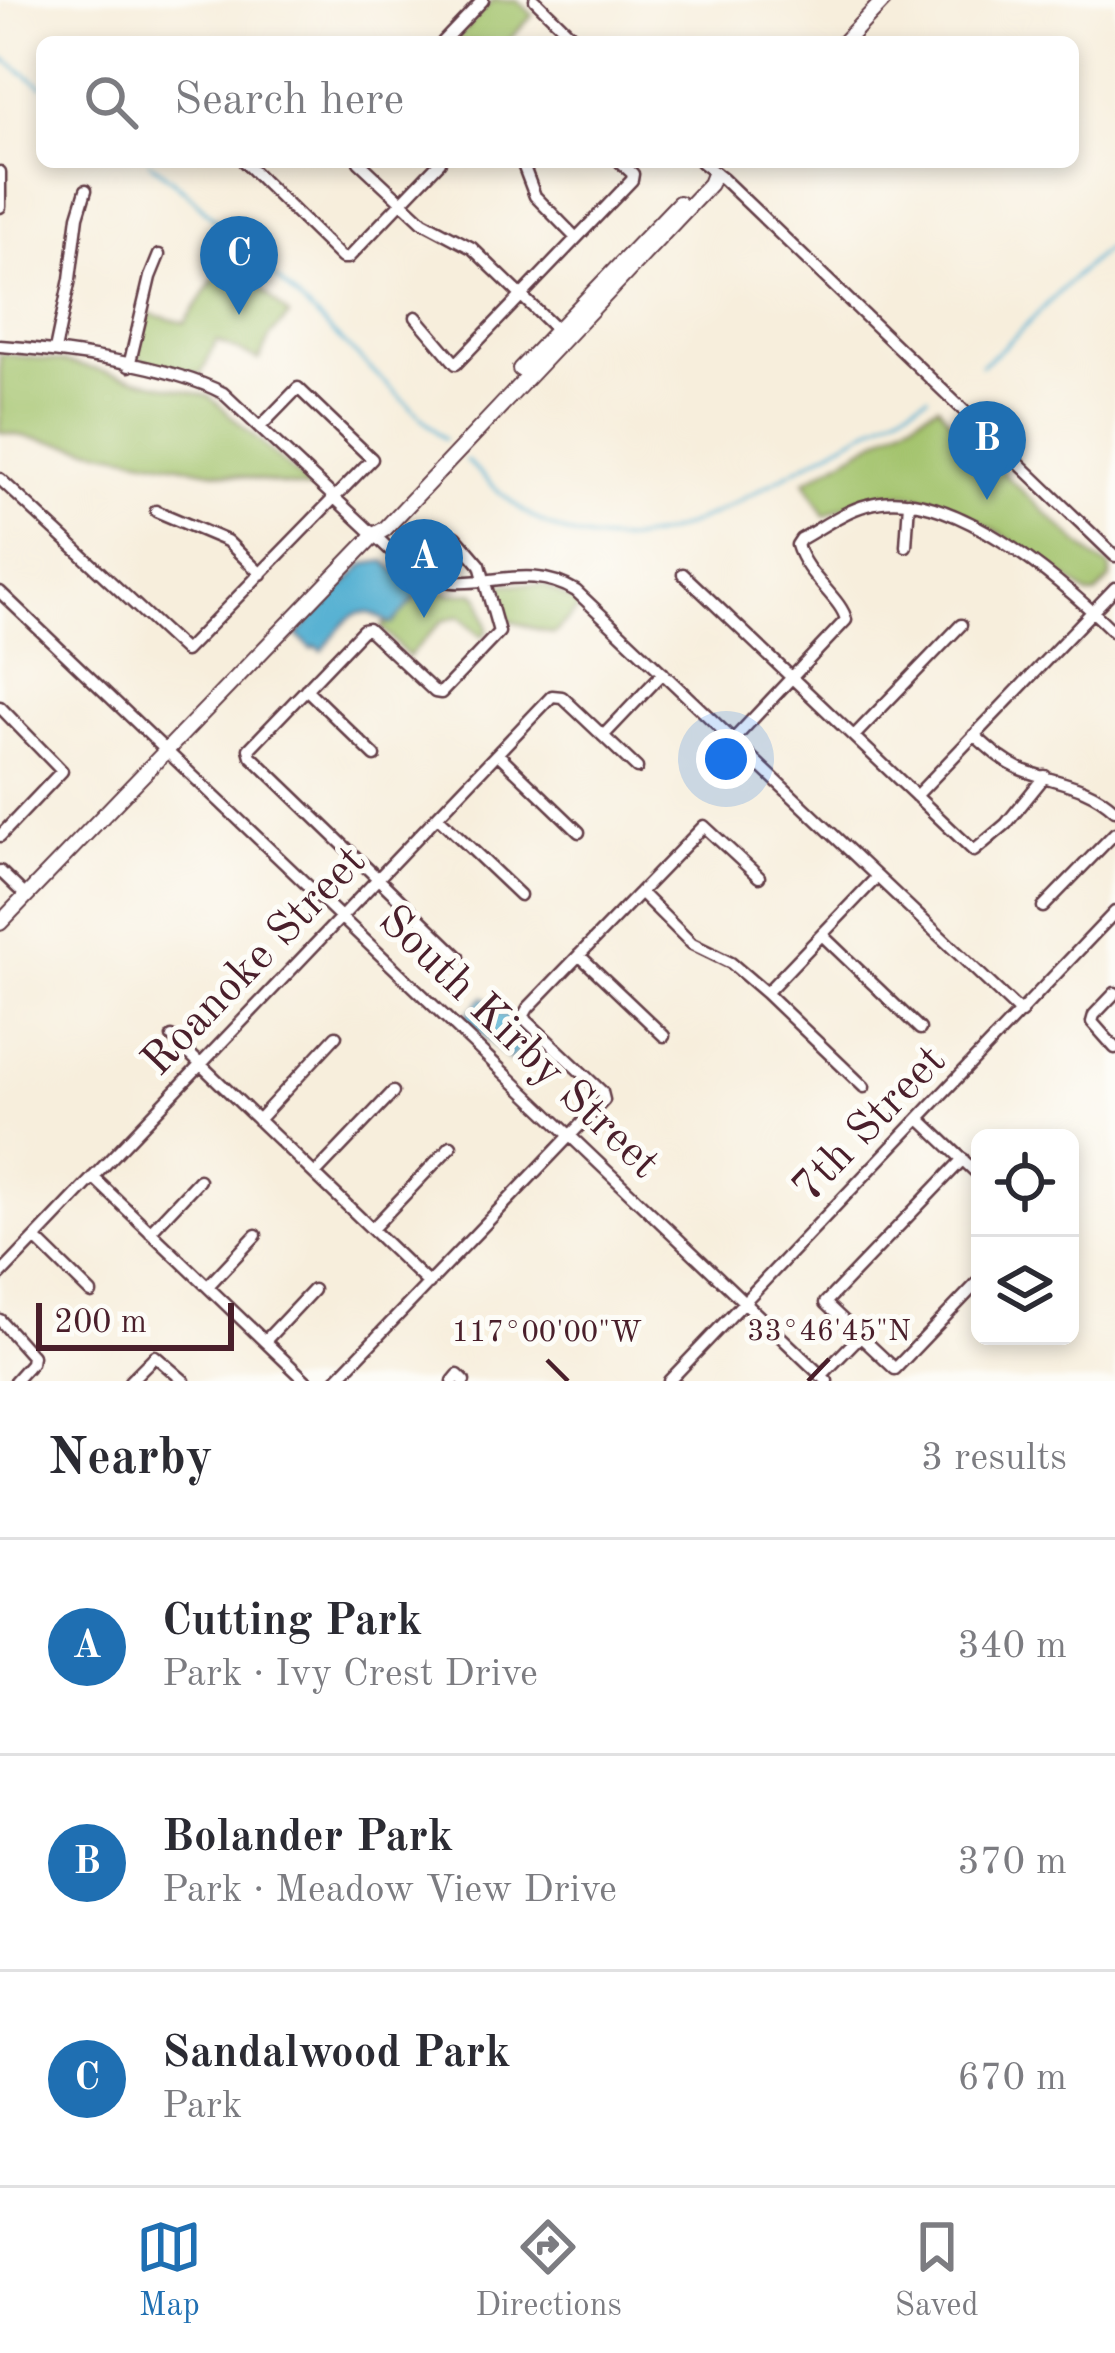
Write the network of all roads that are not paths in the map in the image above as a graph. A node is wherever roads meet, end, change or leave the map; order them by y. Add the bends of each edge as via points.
1 (483, 0) edge
2 (536, 0) edge
3 (884, 0) edge
4 (449, 36) edge
5 (572, 36) edge
6 (850, 36) edge
7 (248, 168) edge
8 (365, 168) edge
9 (434, 168) edge
10 (524, 168) edge
11 (626, 168) edge
12 (708, 168) edge
13 (720, 168) edge
14 (714, 173) junction
15 (0, 174) edge
16 (86, 190) dead end
17 (401, 203) junction
18 (0, 207) edge
19 (576, 238) junction
20 (159, 255) dead end
21 (521, 296) junction
22 (416, 317) dead end
23 (561, 333) junction
24 (0, 346) edge
25 (55, 350) junction
26 (129, 366) junction
27 (261, 426) junction
28 (0, 479) edge
29 (335, 497) junction
30 (909, 502) junction
31 (156, 511) dead end
32 (374, 535) junction
33 (456, 537) dead end
34 (906, 546) dead end
35 (1115, 556) edge
36 (261, 574) junction
37 (683, 574) dead end
38 (485, 582) junction
39 (1115, 588) edge
40 (0, 592) edge
41 (1093, 611) junction
42 (961, 626) dead end
43 (1115, 633) edge
44 (663, 673) junction
45 (793, 678) junction
46 (306, 689) junction
47 (0, 708) edge
48 (974, 735) junction
49 (603, 736) junction
50 (854, 736) junction
51 (734, 739) junction
52 (167, 750) junction
53 (498, 754) junction
54 (375, 756) dead end
55 (637, 769) dead end
56 (1045, 776) junction
57 (916, 796) junction
58 (1115, 810) edge
59 (438, 817) junction
60 (579, 832) dead end
61 (1115, 832) edge
62 (0, 836) edge
63 (0, 871) edge
64 (759, 877) dead end
65 (877, 877) junction
66 (378, 879) junction
67 (640, 892) junction
68 (520, 895) dead end
69 (26, 896) junction
70 (1043, 907) dead end
71 (1115, 912) edge
72 (341, 918) junction
73 (0, 922) edge
74 (822, 935) junction
75 (579, 955) junction
76 (460, 957) dead end
77 (766, 993) junction
78 (1115, 993) edge
79 (1021, 1013) junction
80 (920, 1029) dead end
81 (172, 1036) dead end
82 (336, 1036) dead end
83 (664, 1036) dead end
84 (1115, 1048) edge
85 (201, 1064) junction
86 (864, 1087) dead end
87 (393, 1092) dead end
88 (920, 1119) junction
89 (258, 1120) junction
90 (569, 1137) junction
91 (451, 1146) dead end
92 (962, 1160) junction
93 (971, 1168) edge
94 (315, 1174) junction
95 (93, 1177) junction
96 (199, 1180) dead end
97 (372, 1229) junction
98 (151, 1232) junction
99 (256, 1235) dead end
100 (36, 1239) junction
101 (0, 1275) edge
102 (429, 1284) junction
103 (208, 1286) junction
104 (971, 1289) edge
105 (313, 1290) dead end
106 (92, 1293) dead end
107 (744, 1304) junction
108 (0, 1320) edge
109 (860, 1336) junction
110 (265, 1341) junction
111 (824, 1378) edge
112 (15, 1381) edge
113 (130, 1381) edge
114 (184, 1381) edge
115 (306, 1381) edge
116 (335, 1381) edge
117 (453, 1381) edge
118 (464, 1381) edge
119 (669, 1381) edge

1 - 4 street
2 - 5 street
3 - 6 main road
7 - 17 street via 342,258
8 - 17 street
9 - 17 street
10 - 19 street via 535,196
11 - 19 street via 632,180
12 - 14 street
13 - 14 main road
14 - 23 main road
14 - 35 street
15 - 18 street
16 - 25 street
17 - 21 street via 472,248
19 - 21 street
20 - 26 street
21 - 22 street via 456,364
21 - 23 street
23 - 32 main road
24 - 25 street
25 - 26 street
26 - 27 street via 213,388
27 - 29 street
27 - 29 street via 298,388 372,459
28 - 36 street via 180,650
29 - 32 street
29 - 36 street
30 - 34 street
30 - 41 street via 949,512 1059,579
30 - 45 street via 863,506 800,539 815,581 847,617
31 - 36 street via 226,541
32 - 38 street via 428,578
32 - 52 main road
33 - 38 street via 478,559
37 - 45 street
38 - 44 street via 524,574 564,584
38 - 46 street via 499,632 441,693 368,629
39 - 41 street
40 - 52 street, South Kirby Street
41 - 43 street
41 - 48 street
42 - 50 street
44 - 49 street
44 - 51 street
45 - 50 street
45 - 51 street
46 - 54 street
46 - 66 street via 250,756
47 - 62 street via 62,767
48 - 56 street via 1005,761
48 - 57 street
49 - 53 street, Roanoke Street via 556,694
49 - 55 street
50 - 57 street
51 - 65 street
52 - 69 main road
52 - 72 street, South Kirby Street
53 - 59 street, Roanoke Street
53 - 60 street
56 - 57 street via 977,851
56 - 58 street via 1085,788
59 - 66 street, Roanoke Street
59 - 68 street
61 - 70 street
63 - 69 street
64 - 67 street via 704,826
65 - 74 street
65 - 79 street
66 - 72 street, Roanoke Street
66 - 76 street
67 - 75 street
67 - 77 street via 692,944
69 - 73 main road
71 - 79 street, 7th Street
72 - 85 street, Roanoke Street
72 - 90 street, South Kirby Street
74 - 77 street
74 - 80 street
75 - 83 street
75 - 90 street via 524,1015 604,1095
77 - 86 street
78 - 84 street via 1092,1022
79 - 88 street, 7th Street
81 - 85 street
82 - 89 street
85 - 89 street
85 - 95 street, Roanoke Street
87 - 94 street
88 - 92 street
88 - 107 street, 7th Street
89 - 94 street
90 - 102 street
90 - 107 street, South Kirby Street
91 - 97 street
92 - 93 street
92 - 109 street via 825,1303
94 - 97 street
95 - 98 street
95 - 100 street, Roanoke Street
96 - 98 street
97 - 102 street
98 - 103 street
99 - 103 street
100 - 101 street, Roanoke Street
100 - 106 street
102 - 116 street
103 - 110 street
104 - 109 street via 895,1369
105 - 110 street
107 - 111 street, South Kirby Street
107 - 119 street, 7th Street
108 - 112 street via 32,1359
109 - 111 street
110 - 115 street
113 - 114 street via 155,1356
117 - 118 street

